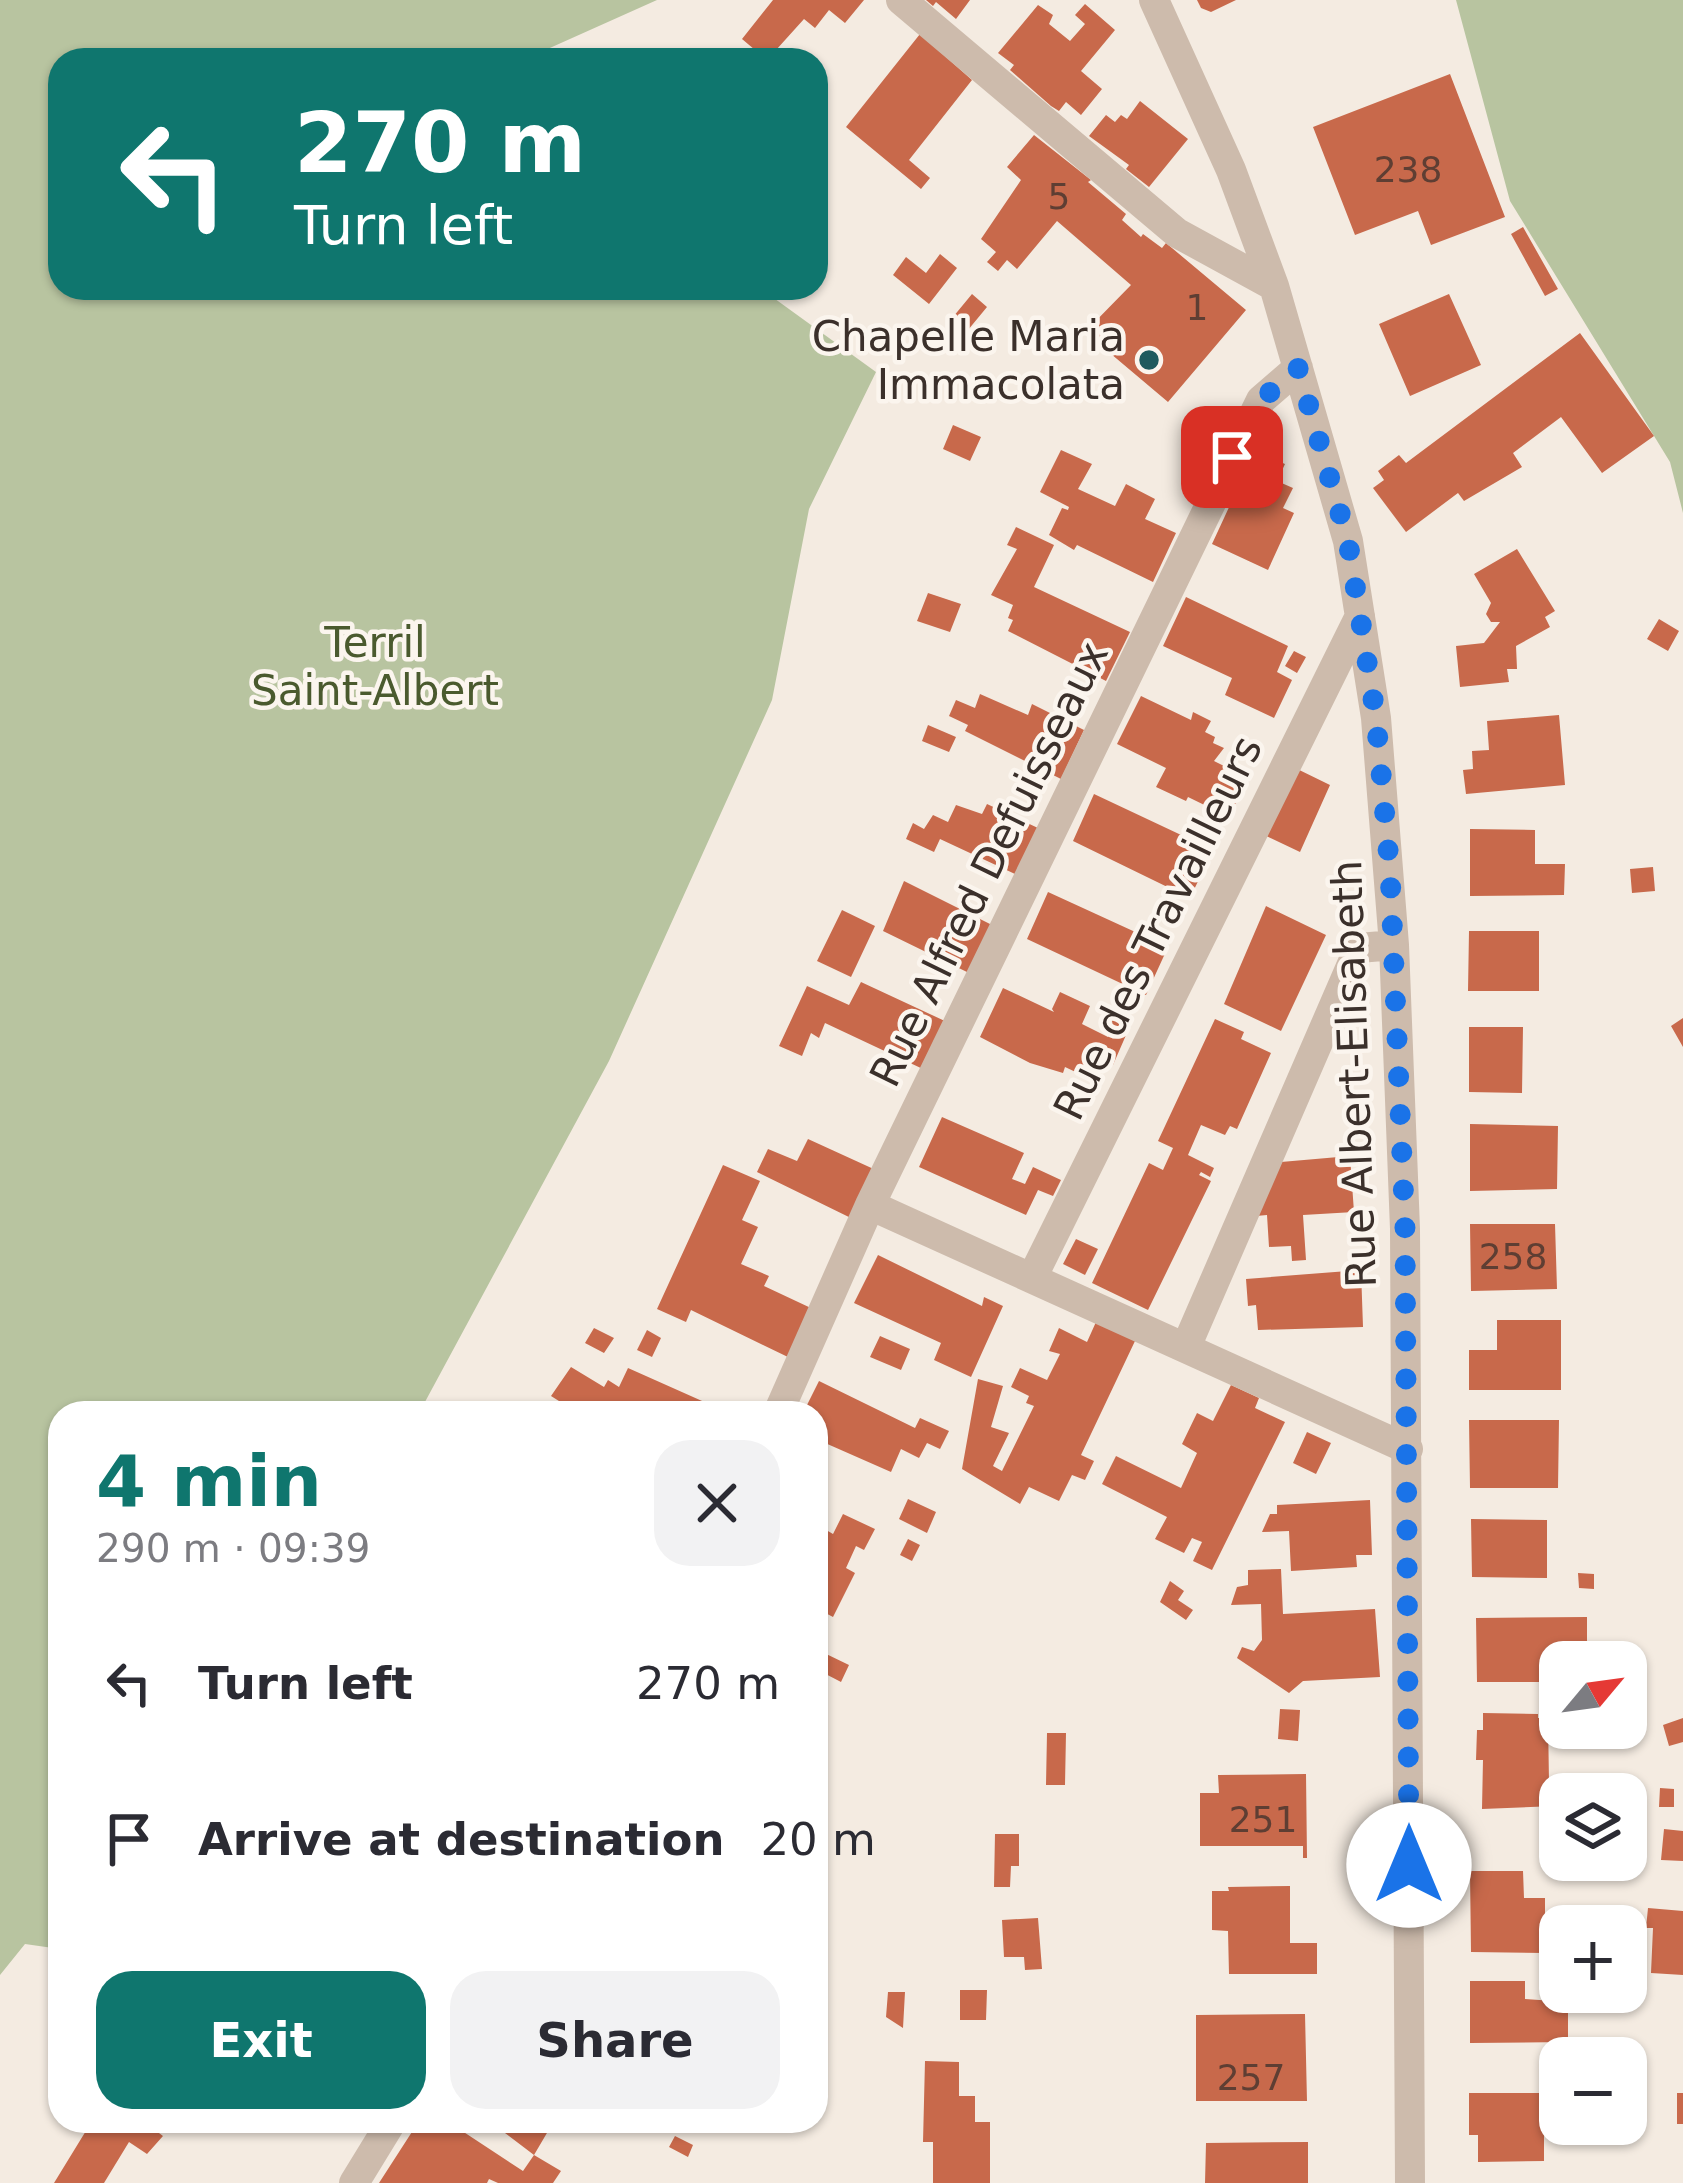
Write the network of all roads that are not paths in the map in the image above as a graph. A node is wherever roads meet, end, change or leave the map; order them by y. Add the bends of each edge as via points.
1 (901, 0) edge
2 (1154, 0) edge
3 (1274, 286) junction
4 (1298, 368) junction
5 (1360, 616) junction
6 (1394, 944) junction
7 (870, 1205) junction
8 (1032, 1278) junction
9 (1186, 1347) junction
10 (783, 1401) edge
11 (1408, 1449) junction
12 (385, 2133) edge
13 (355, 2183) edge
14 (1410, 2183) edge

1 - 3 street via 1177,233
2 - 3 street, Rue Albert-Elisabeth
3 - 4 street, Rue Albert-Elisabeth
4 - 5 street, Rue Albert-Elisabeth via 1348,541
4 - 7 street, Rue Alfred Defuisseaux via 1261,400
5 - 6 street, Rue Albert-Elisabeth
5 - 8 street, Rue des Travailleurs
6 - 9 street via 1359,948
6 - 11 street, Rue Albert-Elisabeth
7 - 8 street
7 - 10 street, Rue Alfred Defuisseaux
8 - 9 street
9 - 11 street
11 - 14 street, Rue Albert-Elisabeth
12 - 13 street

